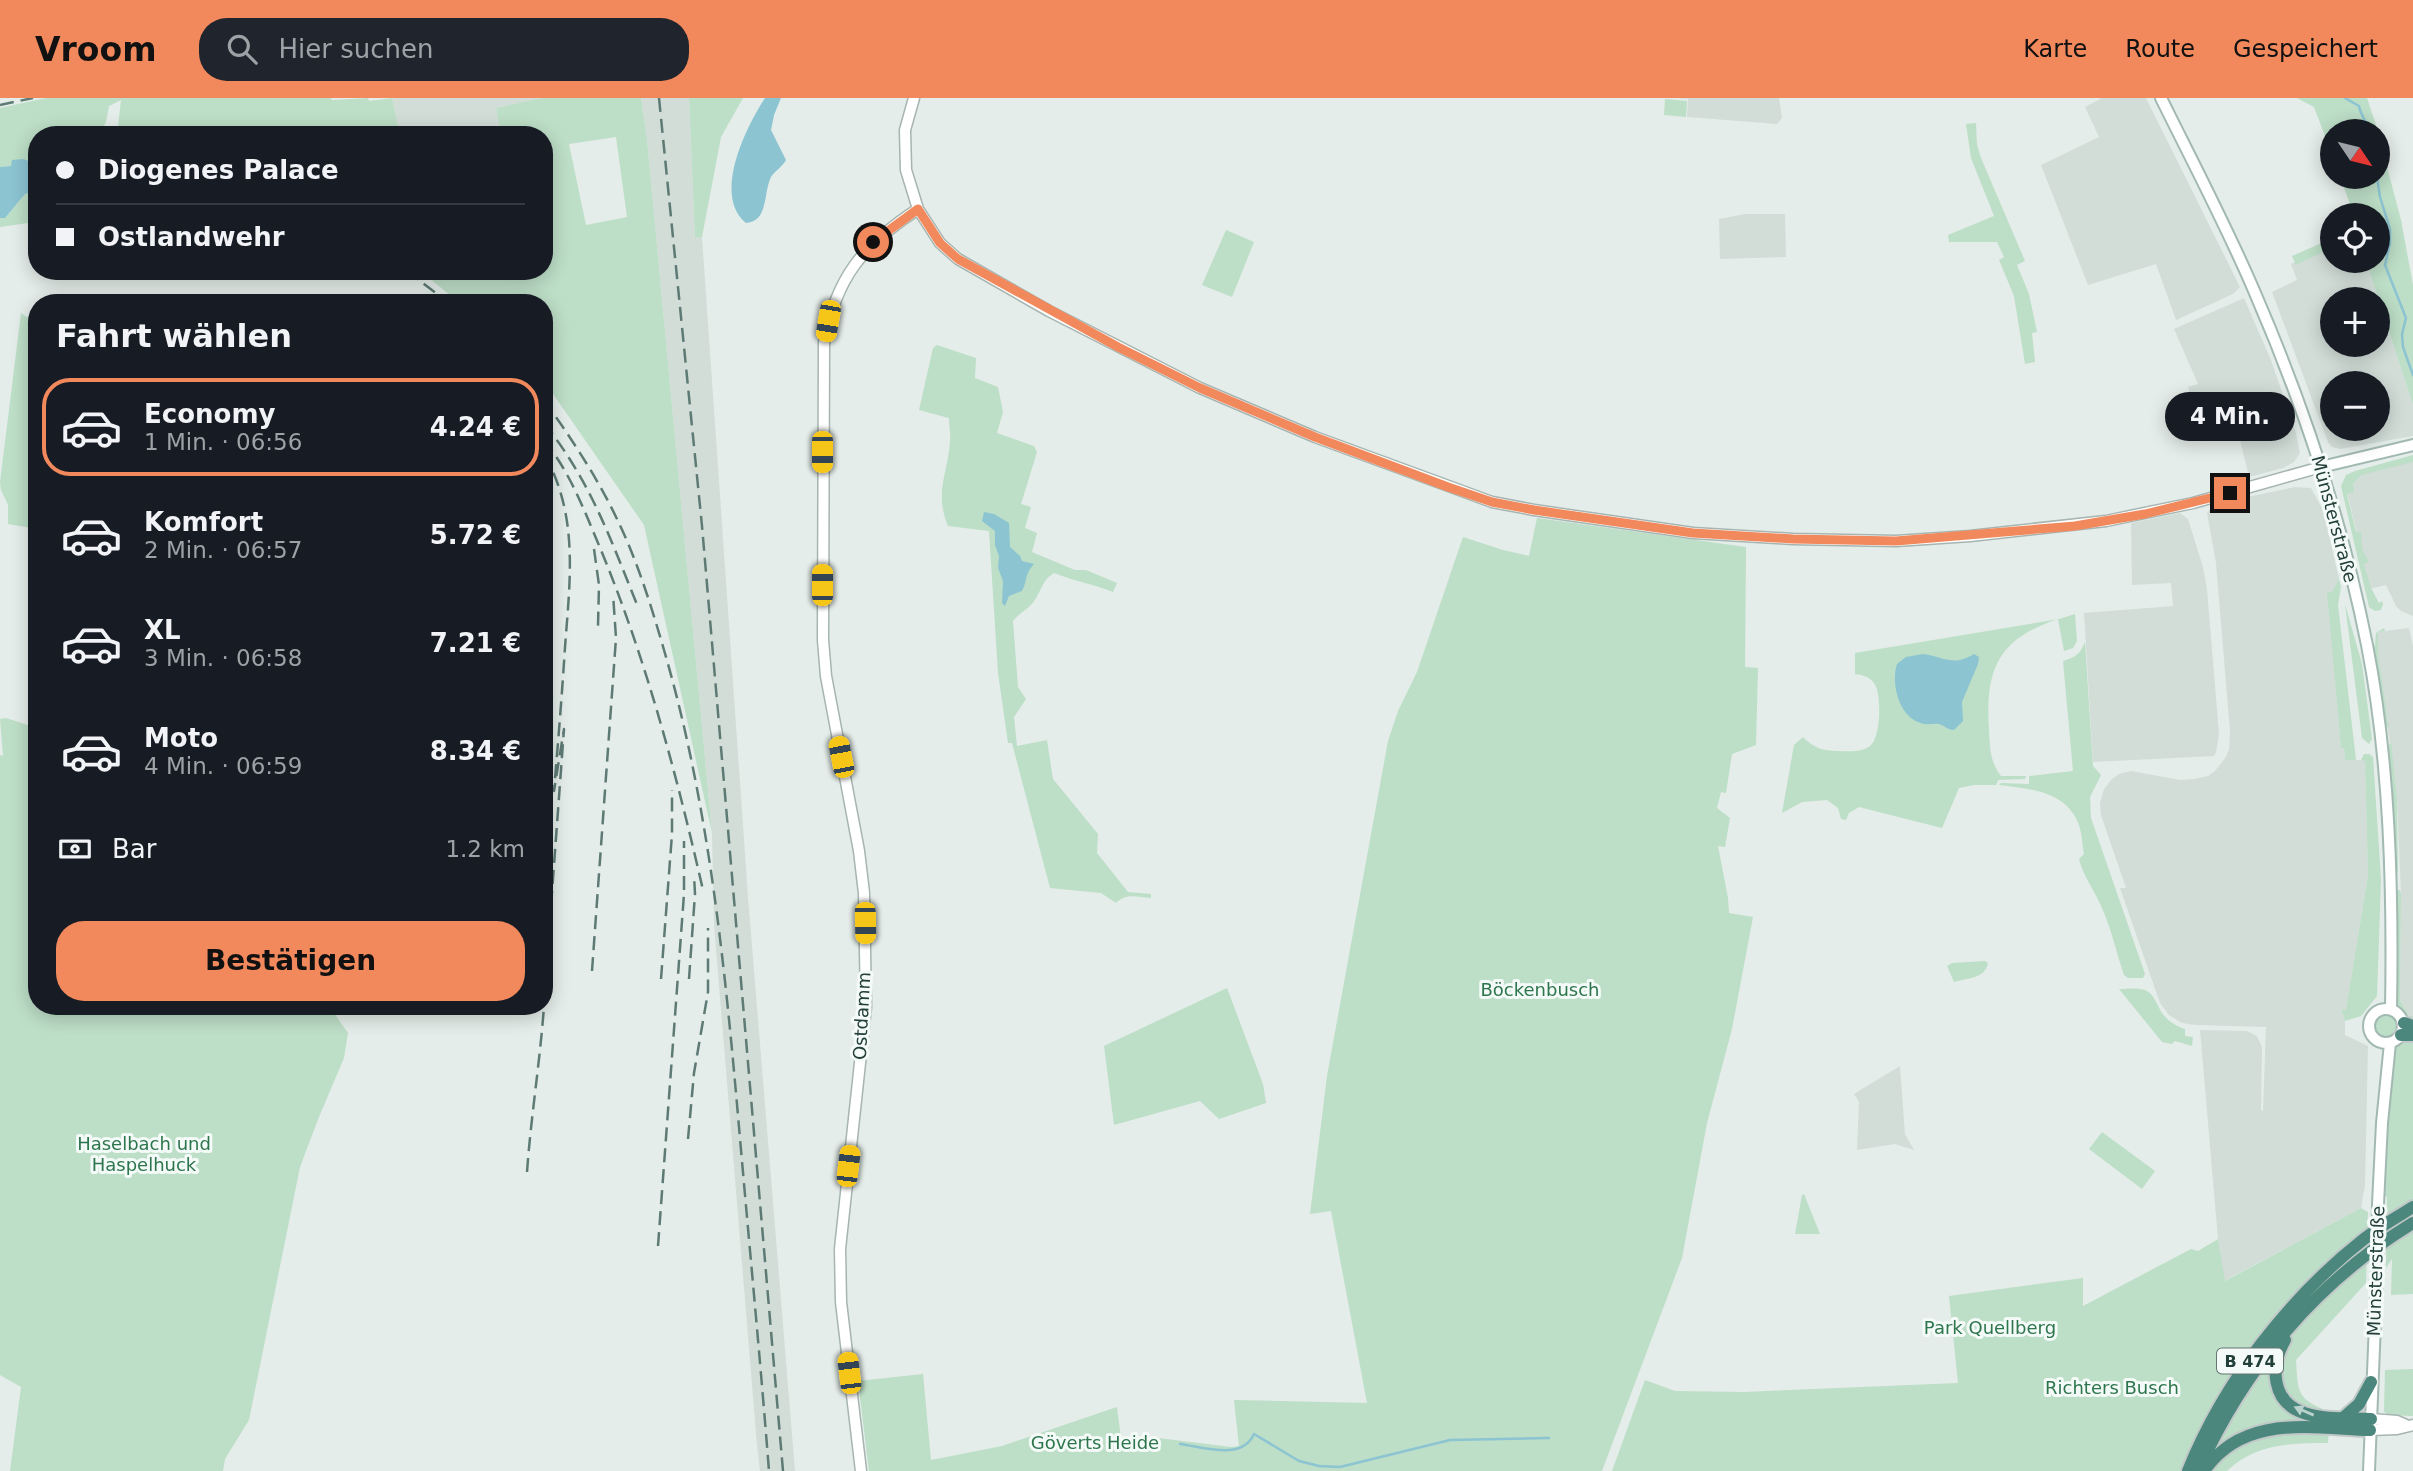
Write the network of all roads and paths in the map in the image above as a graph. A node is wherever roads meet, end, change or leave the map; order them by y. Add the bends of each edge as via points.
1 (914, 98) edge
2 (2161, 98) edge
3 (918, 209) junction
4 (2413, 444) edge
5 (2321, 467) junction
6 (2387, 1009) junction
7 (2404, 1032) edge
8 (2378, 1041) junction
9 (2382, 1123) junction
10 (2413, 1207) edge
11 (2413, 1223) edge
12 (2317, 1298) junction
13 (2371, 1382) junction
14 (2343, 1418) junction
15 (2371, 1424) junction
16 (2409, 1425) edge
17 (860, 1471) edge
18 (2188, 1471) edge
19 (2198, 1471) edge
20 (2204, 1471) edge
21 (2369, 1471) edge

1 - 3 street via 905,130 904,157
2 - 5 main road, Münsterstraße via 2254,290
3 - 5 street via 940,243 958,259 1200,388 1436,483 1534,510 1693,533 1896,541 2106,521 2193,503
3 - 17 street, Ostdamm via 873,242 851,270 831,313 824,343 823,640 859,850 865,923 866,1007 840,1249 841,1302
4 - 5 main road
5 - 6 main road, Münsterstraße via 2367,645 2375,698 2386,809
6 - 7 main road via 2399,1014
6 - 8 main road via 2374,1013 2370,1022 2370,1032
7 - 8 main road
7 - 9 main road, Münsterstraße
8 - 9 main road, Münsterstraße
9 - 13 main road, Münsterstraße, bridge
10 - 18 highway, B 474 via 2365,1238 2287,1314 2227,1395
11 - 12 highway, B 474 via 2364,1255
14 -> 12 highway via 2302,1413 2278,1389 2274,1372 2277,1352
12 - 19 highway, B 474 via 2285,1329 2239,1393
13 - 14 highway via 2359,1404
13 - 15 main road, Münsterstraße
14 - 15 highway
15 - 16 street via 2397,1421
15 - 20 highway via 2256,1431 2225,1446
15 - 21 main road, Münsterstraße

